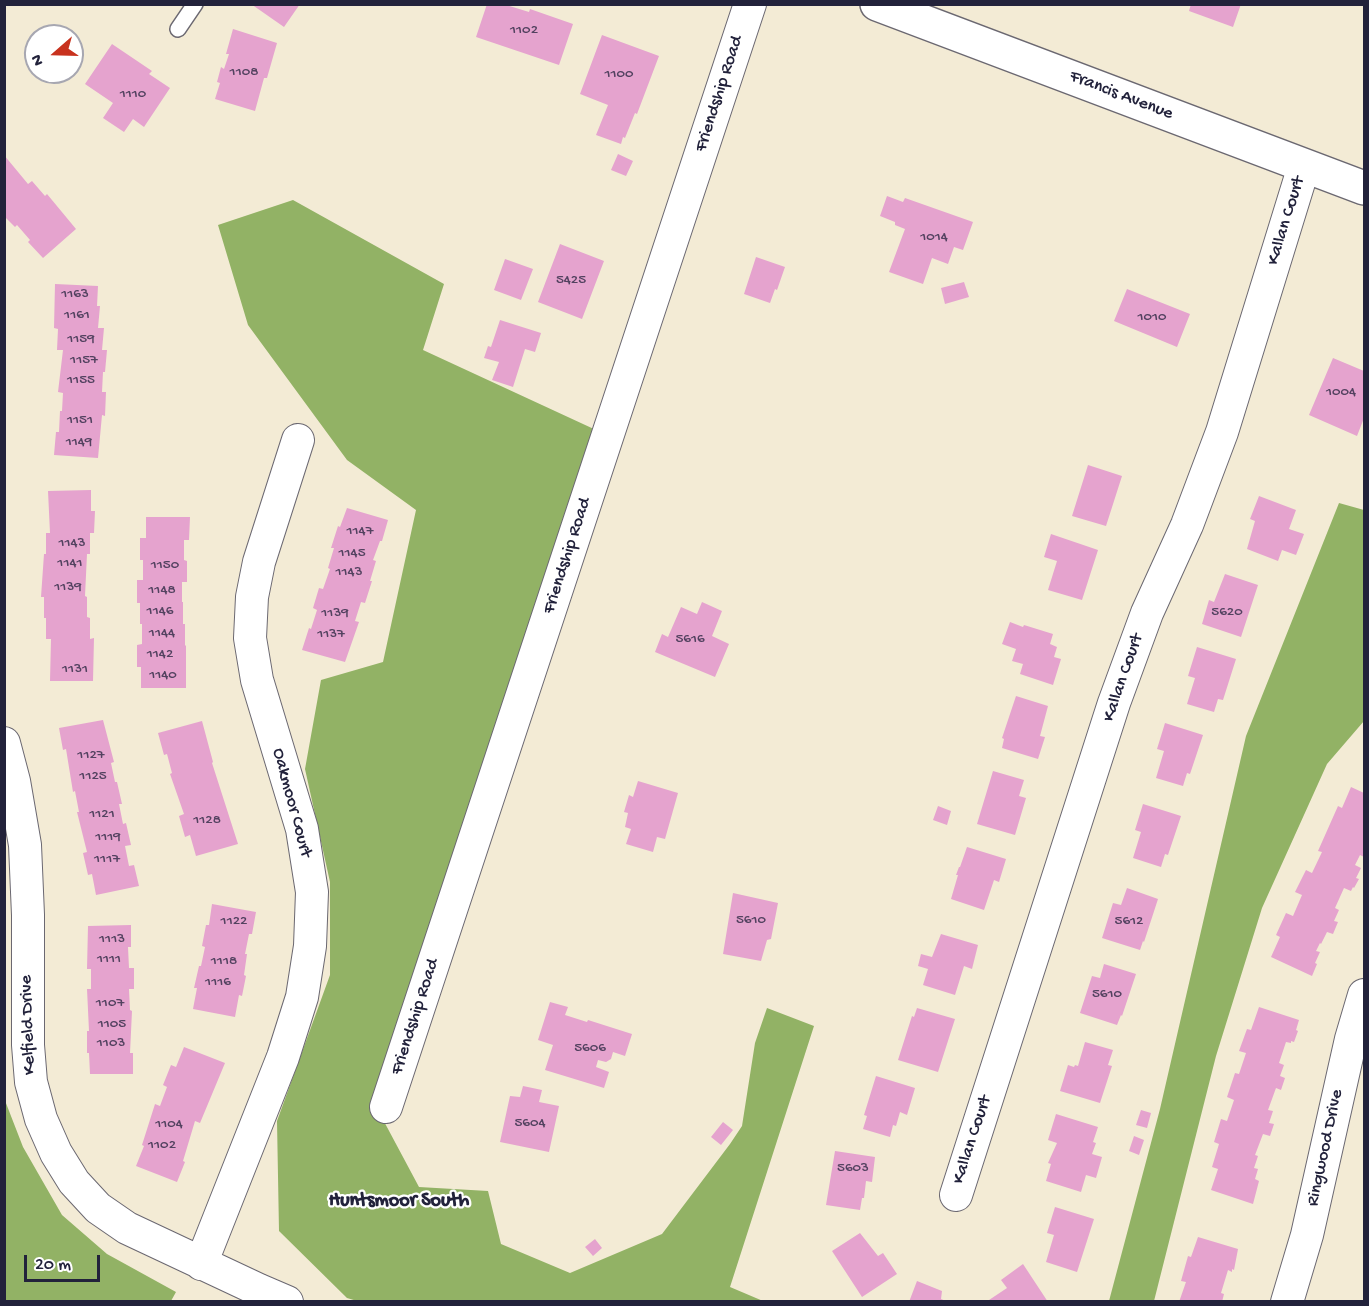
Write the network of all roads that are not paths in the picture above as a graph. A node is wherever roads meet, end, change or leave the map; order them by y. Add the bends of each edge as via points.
1 (195, 4) edge
2 (750, 4) edge
3 (878, 4) edge
4 (178, 29) dead end
5 (1304, 166) junction
6 (1365, 189) edge
7 (298, 440) dead end
8 (4, 743) edge
9 (1365, 995) edge
10 (386, 1107) dead end
11 (956, 1195) dead end
12 (201, 1264) junction
13 (287, 1302) edge
14 (1287, 1302) edge

1 - 4 lane
2 - 10 street, Friendship Road
3 - 5 street, Francis Avenue
5 - 6 street, Francis Avenue
5 - 11 street, Kallan Court via 1222,432 1114,703
7 - 12 street, Oakmoor Court via 259,562 250,638 257,680 302,829 312,892 310,946 302,996 284,1057
8 - 12 street, Kelfield Drive via 25,845 28,1045 31,1082 41,1119 74,1182 98,1208 127,1228
9 - 14 street, Ringwood Drive
12 - 13 street, Kelfield Drive

